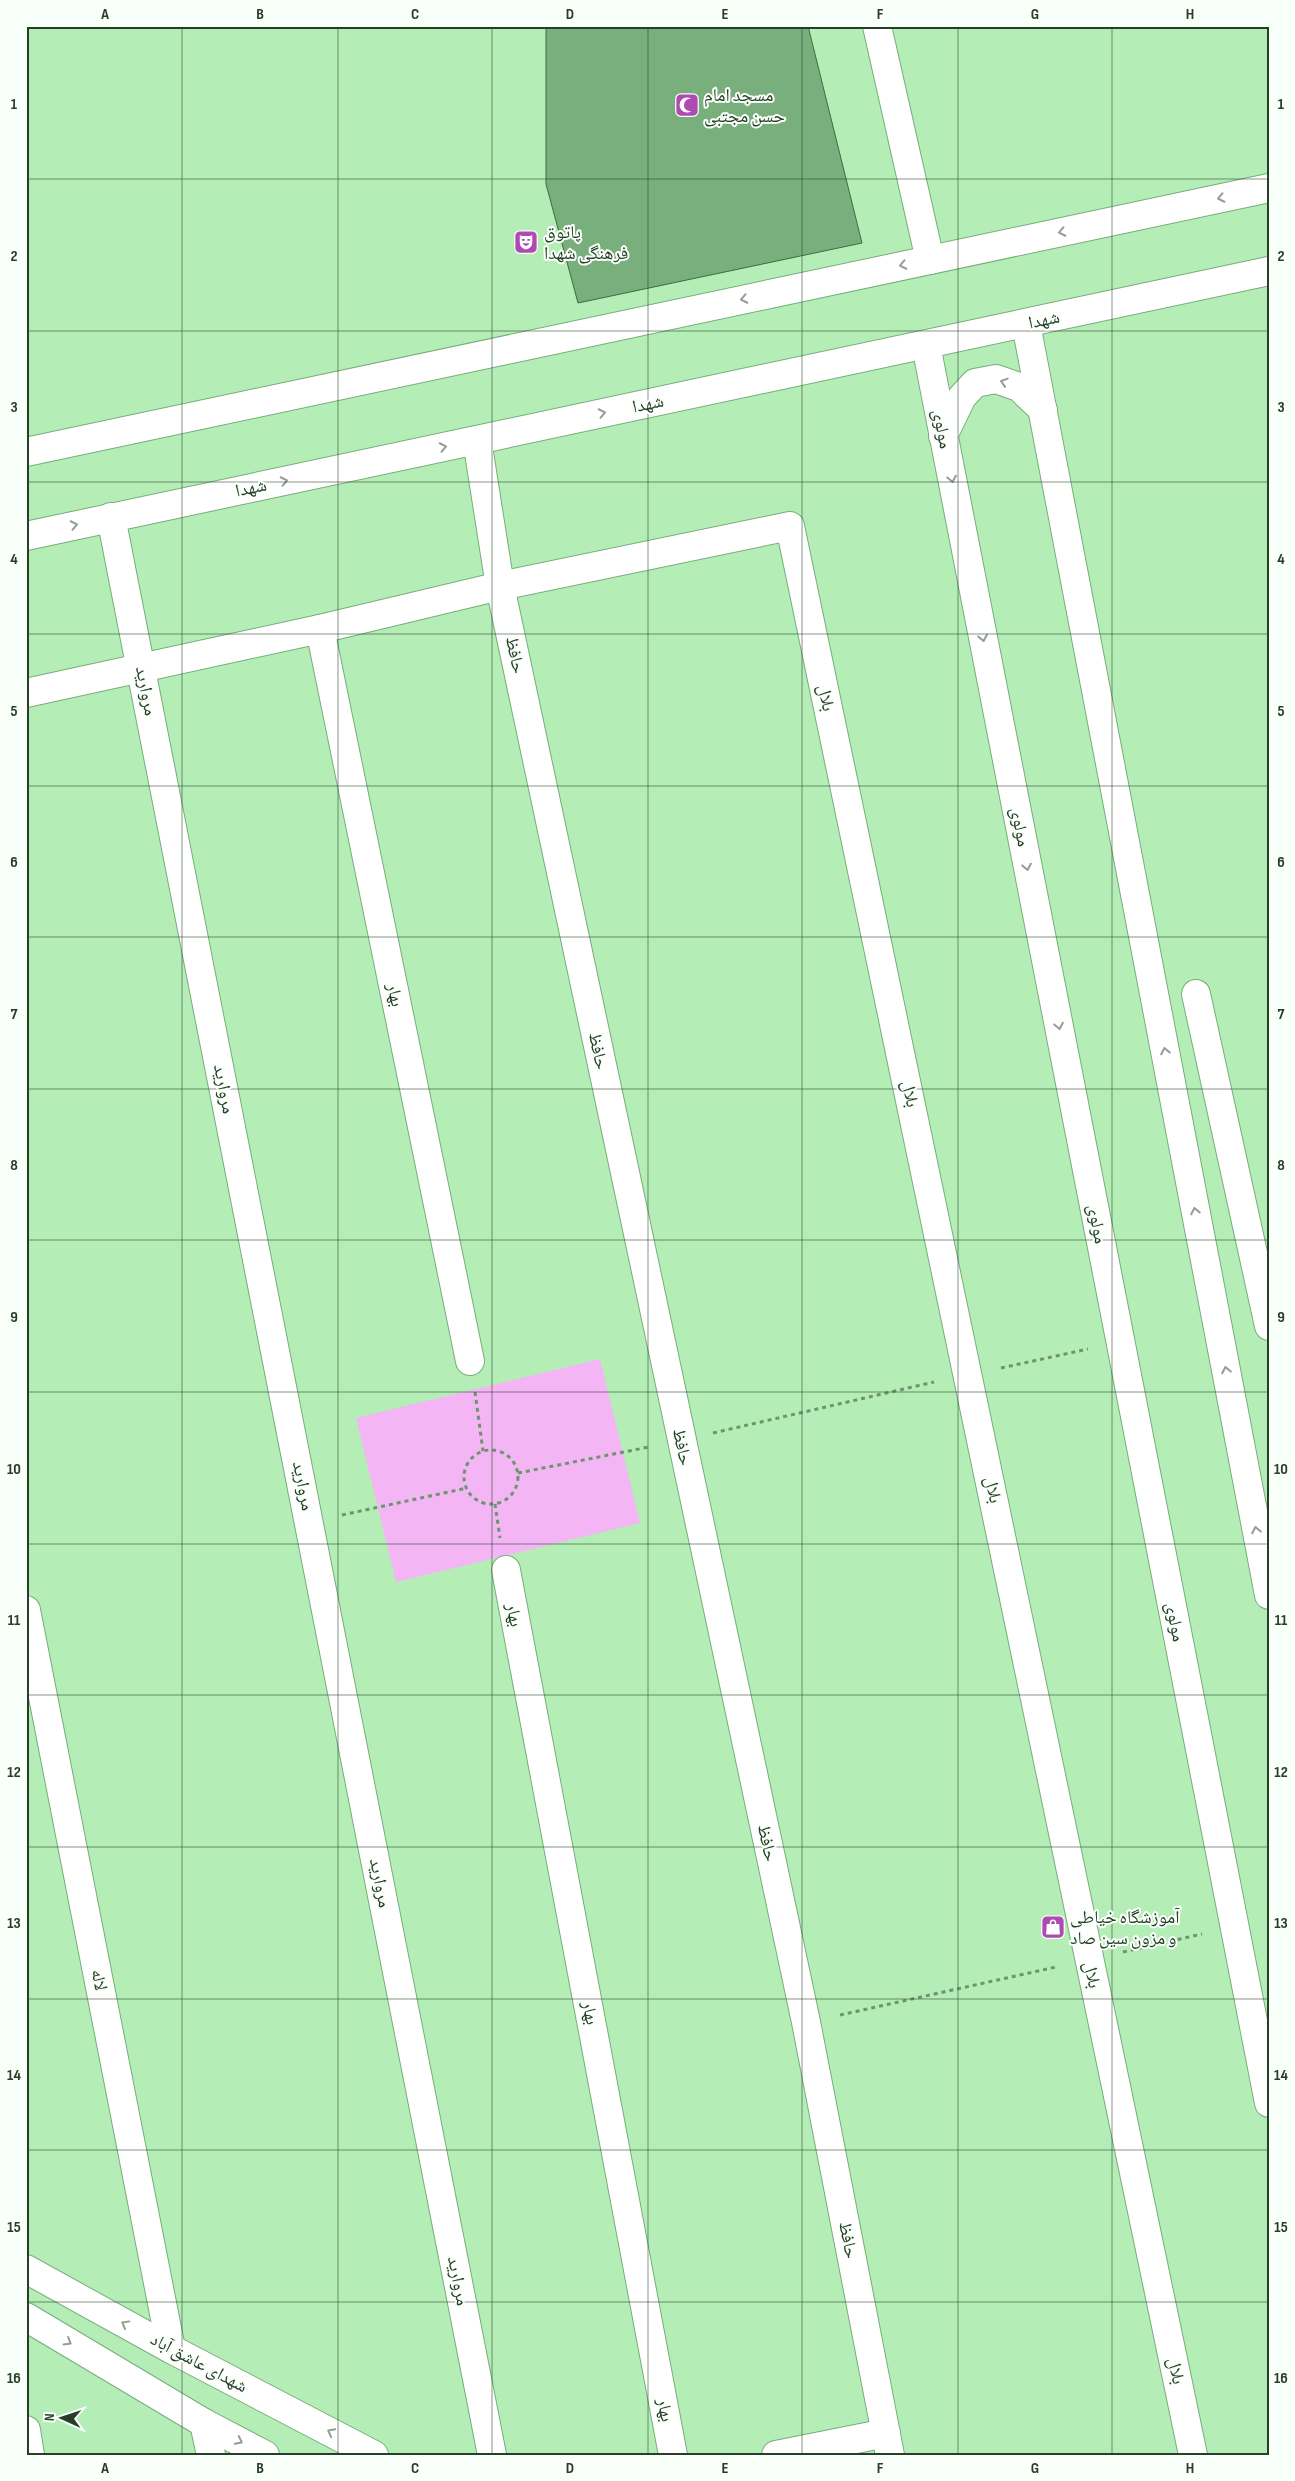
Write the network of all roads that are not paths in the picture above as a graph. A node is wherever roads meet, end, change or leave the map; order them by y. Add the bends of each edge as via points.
1 (877, 26) edge
2 (1269, 188) edge
3 (930, 260) junction
4 (1269, 271) edge
5 (1026, 324) junction
6 (926, 345) junction
7 (1043, 410) junction
8 (943, 436) junction
9 (478, 440) junction
10 (26, 452) edge
11 (111, 518) junction
12 (26, 536) edge
13 (500, 586) junction
14 (320, 629) junction
15 (141, 669) junction
16 (26, 693) edge
17 (1196, 994) dead end
18 (1268, 1320) edge
19 (470, 1362) road end
20 (506, 1570) dead end
21 (1269, 1595) edge
22 (26, 1610) edge
23 (1269, 2103) edge
24 (26, 2268) edge
25 (26, 2317) edge
26 (171, 2349) junction
27 (204, 2423) junction
28 (26, 2430) edge
29 (888, 2444) edge
30 (30, 2455) edge
31 (211, 2455) edge
32 (265, 2455) edge
33 (374, 2455) edge
34 (492, 2455) edge
35 (673, 2455) edge
36 (776, 2455) edge
37 (1193, 2455) edge

1 - 3 street
2 -> 3 street
3 -> 10 street
4 - 5 street, شهدا
5 - 6 street, شهدا
5 - 7 street
6 - 8 street, مولوی
9 -> 6 street, شهدا
7 -> 8 street via 1019,387 996,379 974,383 962,397
21 -> 7 street
8 -> 23 street, مولوی
11 -> 9 street, شهدا
9 - 13 street, حافظ
12 -> 11 street, شهدا
11 - 15 street, مروارید
13 - 14 street
13 - 29 street, حافظ via 806,2022
13 - 37 street, بلال via 790,526
14 - 15 street
14 - 19 street, بهار
15 - 16 street
15 - 34 street, مروارید
17 - 18 street
20 - 35 street, بهار
22 - 26 street, لاله
26 -> 24 street, شهدای عاشق آباد
25 -> 27 street
33 -> 26 street, شهدای عاشق آباد
27 - 31 street
27 -> 32 street
28 - 30 street
29 - 36 street

